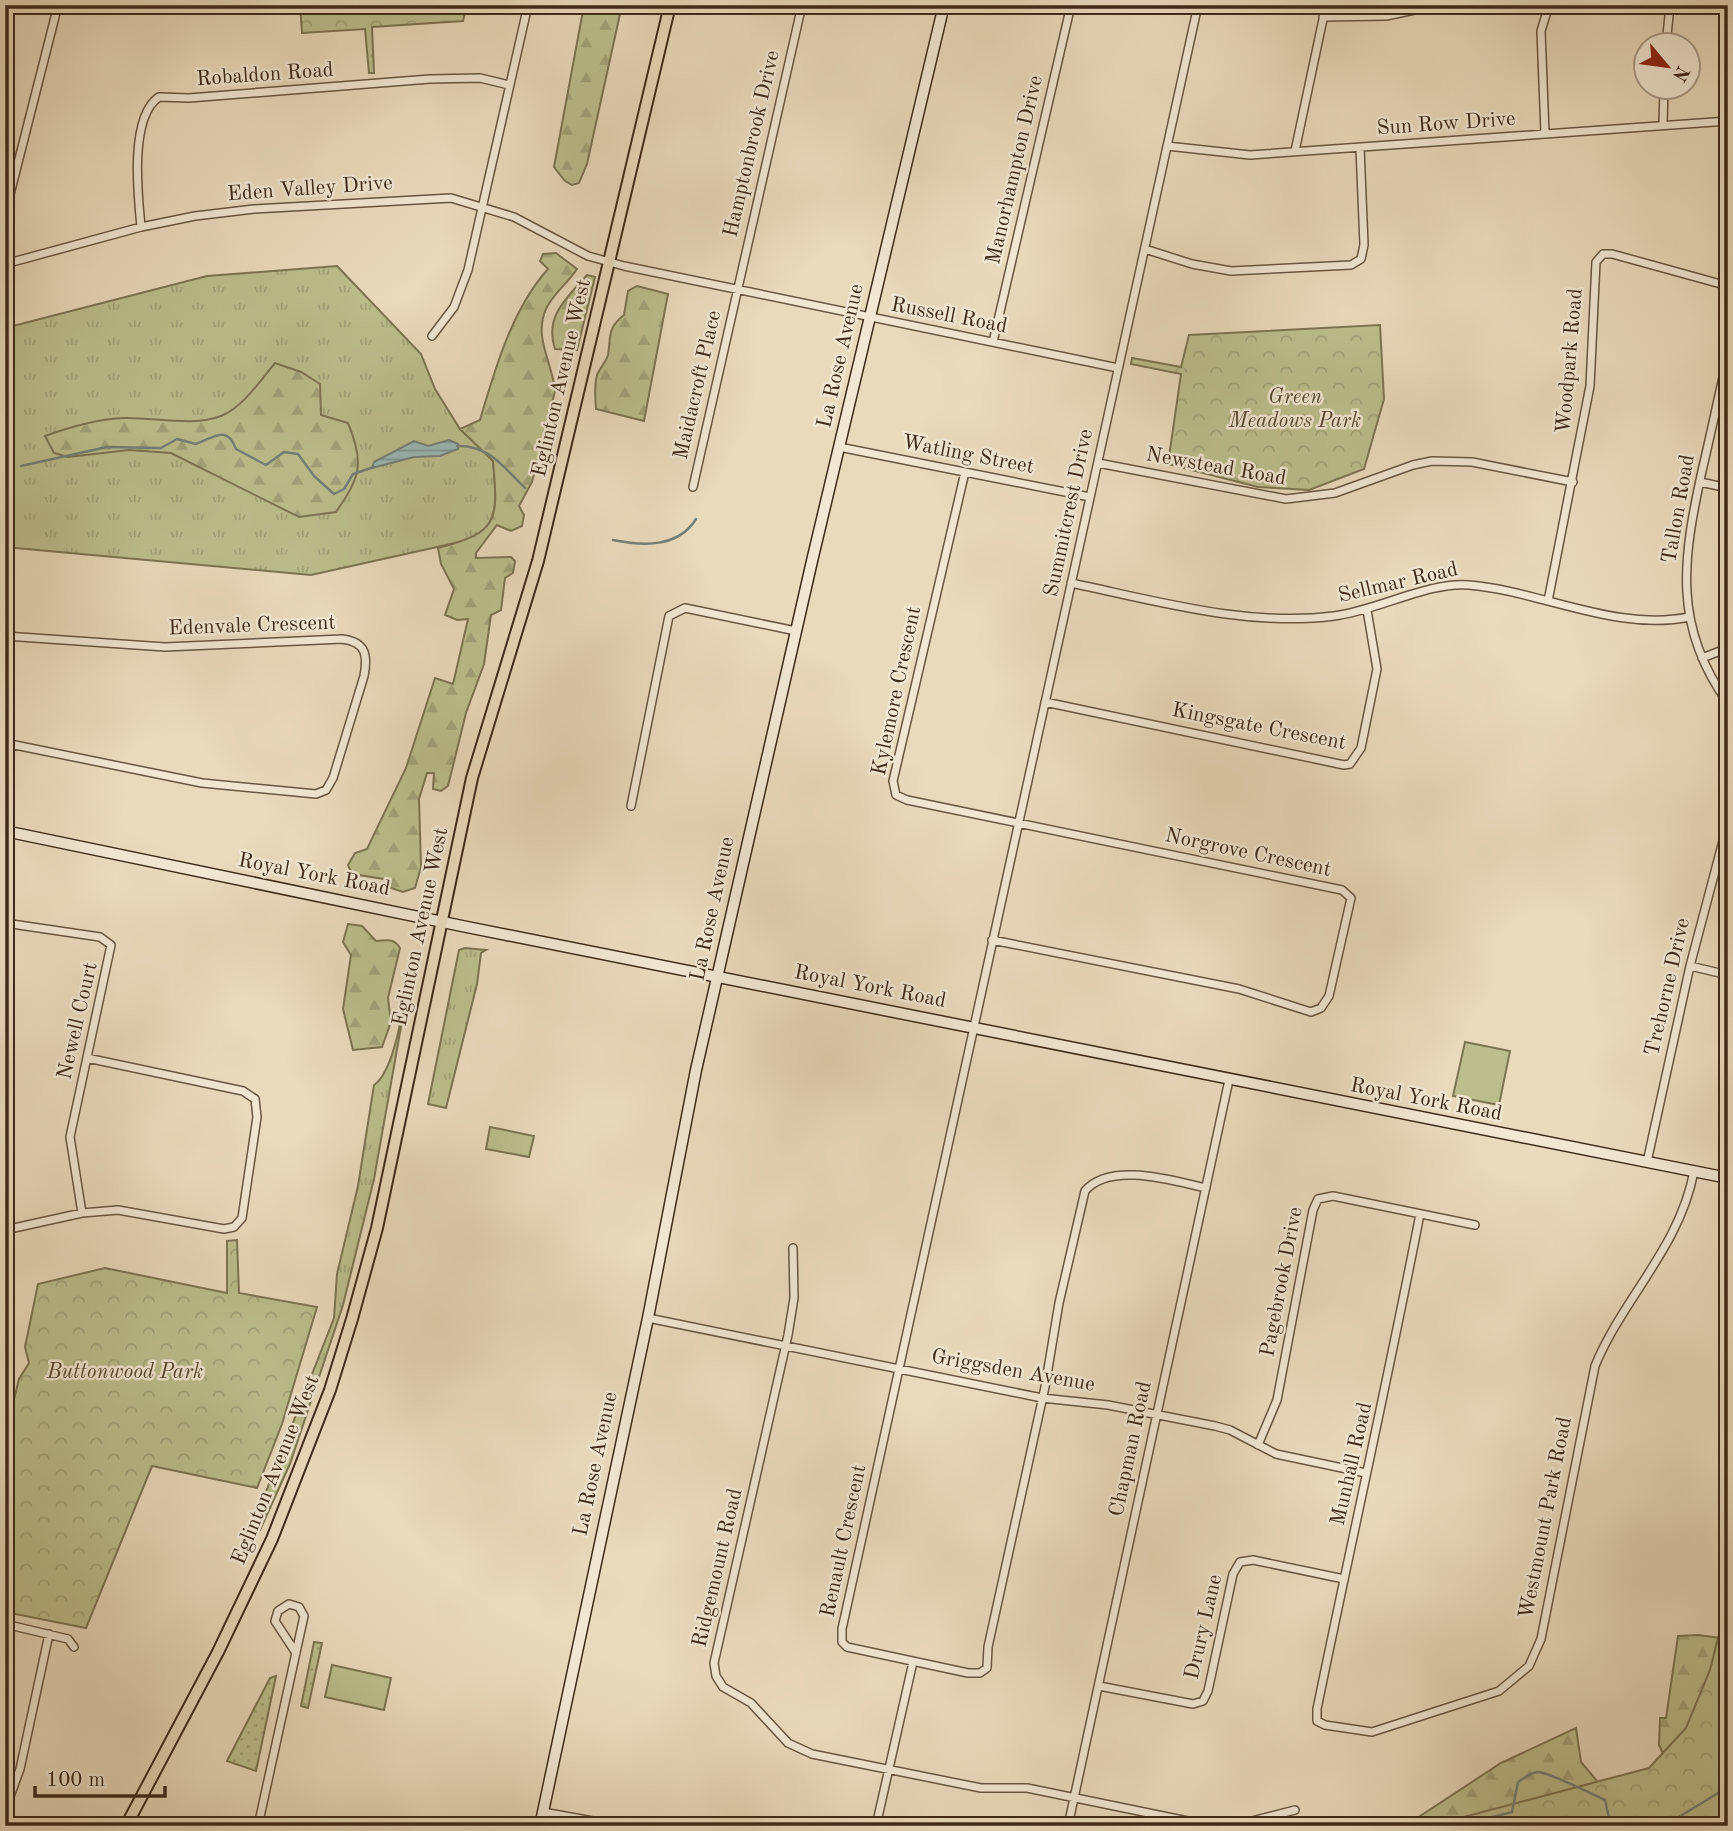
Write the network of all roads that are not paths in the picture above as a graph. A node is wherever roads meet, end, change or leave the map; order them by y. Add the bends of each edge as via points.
1 (58, 5) edge
2 (528, 5) edge
3 (670, 5) edge
4 (802, 5) edge
5 (944, 5) edge
6 (1071, 5) edge
7 (1198, 5) edge
8 (1326, 5) edge
9 (1438, 5) edge
10 (1549, 5) edge
11 (1670, 5) edge
12 (1323, 17) junction
13 (1667, 32) edge
14 (509, 85) junction
15 (1664, 102) edge
16 (1728, 121) edge
17 (1663, 124) junction
18 (1545, 133) junction
19 (1167, 146) junction
20 (1360, 148) junction
21 (1295, 151) junction
22 (483, 206) junction
23 (5, 214) edge
24 (141, 227) junction
25 (1144, 249) junction
26 (609, 262) junction
27 (5, 264) edge
28 (1728, 286) edge
29 (737, 292) junction
30 (870, 318) junction
31 (432, 336) dead end
32 (993, 342) junction
33 (1728, 355) edge
34 (1118, 368) junction
35 (839, 447) junction
36 (1098, 463) junction
37 (965, 472) junction
38 (1573, 482) junction
39 (1700, 482) junction
40 (693, 487) dead end
41 (1728, 488) edge
42 (1090, 497) junction
43 (1071, 583) junction
44 (1548, 601) junction
45 (1367, 610) junction
46 (1689, 617) junction
47 (796, 631) junction
48 (5, 636) edge
49 (1728, 648) edge
50 (1702, 658) junction
51 (5, 671) edge
52 (1045, 702) junction
53 (1728, 703) edge
54 (10, 744) junction
55 (5, 777) edge
56 (631, 806) dead end
57 (1728, 822) edge
58 (1019, 823) junction
59 (5, 831) edge
60 (442, 921) junction
61 (5, 923) edge
62 (992, 940) junction
63 (1690, 967) junction
64 (1728, 975) edge
65 (718, 976) junction
66 (973, 1028) junction
67 (87, 1059) junction
68 (1229, 1080) junction
69 (1647, 1162) junction
70 (1694, 1171) junction
71 (1728, 1178) edge
72 (1206, 1188) junction
73 (82, 1213) junction
74 (1420, 1214) junction
75 (1475, 1225) dead end
76 (5, 1230) edge
77 (793, 1248) dead end
78 (648, 1318) junction
79 (785, 1345) junction
80 (900, 1368) junction
81 (1042, 1398) junction
82 (1158, 1414) junction
83 (1258, 1445) junction
84 (1366, 1473) junction
85 (1344, 1579) junction
86 (5, 1624) edge
87 (49, 1633) junction
88 (74, 1647) dead end
89 (296, 1653) junction
90 (913, 1662) junction
91 (1099, 1686) junction
92 (1317, 1721) joint
93 (889, 1769) junction
94 (1074, 1798) junction
95 (5, 1810) edge
96 (1295, 1810) dead end
97 (543, 1812) junction
98 (127, 1826) edge
99 (258, 1826) edge
100 (540, 1826) edge
101 (620, 1826) edge
102 (876, 1826) edge
103 (1068, 1826) edge

1 - 23 street
2 - 14 street
3 - 26 main road, Eglinton Avenue West
4 - 29 street, Hamptonbrook Drive
5 - 30 street, La Rose Avenue
6 - 32 street, Manorhampton Drive
7 - 19 street, Summitcrest Drive
8 - 12 street
9 - 12 street via 1386,16
10 - 18 street via 1541,31
11 - 13 street
12 - 21 street
14 - 22 street
14 - 24 street, Robaldon Road via 480,78 430,79 159,97 150,106 139,149 136,184
15 - 17 street
16 - 17 street, Sun Row Drive
17 - 18 street, Sun Row Drive
18 - 20 street, Sun Row Drive
19 - 21 street, Sun Row Drive via 1230,155
19 - 25 street, Summitcrest Drive
20 - 21 street, Sun Row Drive
20 - 25 street via 1364,244 1361,258 1351,265 1231,271
22 - 24 street, Eden Valley Drive via 451,198 254,209
22 - 26 street, Eden Valley Drive
22 - 31 street via 460,295
24 - 27 street, Eden Valley Drive
25 - 34 street, Summitcrest Drive
26 - 29 street, Russell Road
26 - 60 main road, Eglinton Avenue West via 538,561 472,778
28 - 38 street, Woodpark Road via 1612,254 1600,256 1595,266 1590,386
29 - 30 street, Russell Road
29 - 40 street, Maidacroft Place
30 - 32 street, Russell Road
30 - 35 street, La Rose Avenue
32 - 34 street, Russell Road
33 - 39 street, Tallon Road
34 - 36 street, Summitcrest Drive
35 - 37 street, Watling Street
35 - 47 street, La Rose Avenue
36 - 38 street, Newstead Road via 1286,499 1323,496 1432,461 1472,462
36 - 42 street, Summitcrest Drive
37 - 42 street, Watling Street
37 - 58 street, Kylemore Crescent via 893,789 907,800
38 - 44 street, Woodpark Road
39 - 41 street
39 - 46 street, Tallon Road via 1686,557
42 - 43 street, Summitcrest Drive
43 - 45 street, Sellmar Road via 1242,615 1304,618
43 - 52 street, Summitcrest Drive
44 - 45 street, Sellmar Road via 1460,584
44 - 46 street, Sellmar Road via 1650,622
45 - 52 street, Kingsgate Crescent via 1377,669 1362,748 1350,764
46 - 50 street, Tallon Road
47 - 56 street via 685,608 669,616
47 - 65 street, La Rose Avenue
48 - 54 street, Edenvale Crescent via 165,647 342,639 363,647 367,660 332,778 326,790 316,794 202,783
49 - 50 street
50 - 53 street, Tallon Road
51 - 54 street
52 - 58 street, Summitcrest Drive
54 - 55 street
57 - 63 street, Trehorne Drive
58 - 62 street, Summitcrest Drive
58 - 62 street, Norgrove Crescent via 1342,890 1350,894 1351,903 1329,996 1321,1008 1311,1012 1239,989
59 - 60 street, Royal York Road
60 - 65 street, Royal York Road
60 - 98 main road, Eglinton Avenue West via 377,1228 330,1390 272,1539
61 - 67 street, Newell Court via 100,937 111,945
62 - 66 street, Summitcrest Drive
63 - 64 street
63 - 69 street, Trehorne Drive
65 - 66 street, Royal York Road
65 - 78 street, La Rose Avenue
66 - 68 street, Royal York Road
66 - 80 street, Renault Crescent
67 - 73 street, Newell Court via 70,1138
67 - 73 street via 243,1091 255,1099 258,1110 244,1210 234,1227 126,1211
68 - 69 street, Royal York Road
68 - 72 street, Chapman Road
69 - 70 street, Royal York Road
70 - 71 street, Royal York Road
70 - 92 street, Westmount Park Road via 1660,1258 1611,1331 1595,1366 1541,1639 1529,1666 1499,1691 1372,1732
72 - 81 street, Renault Crescent via 1132,1175 1091,1184 1085,1191
72 - 82 street, Chapman Road
73 - 76 street
74 - 75 street, Pagebrook Drive
74 - 83 street, Pagebrook Drive via 1333,1196 1318,1199 1275,1408
74 - 84 street, Munhall Road
77 - 79 street, Ridgemount Road via 794,1298
78 - 79 street, Griggsden Avenue
78 - 97 street, La Rose Avenue
79 - 80 street, Griggsden Avenue
79 - 93 street, Ridgemount Road via 723,1614 716,1676 723,1687 751,1703 798,1749
80 - 81 street, Griggsden Avenue
80 - 90 street, Renault Crescent via 842,1642
81 - 82 street, Griggsden Avenue
81 - 90 street, Renault Crescent via 988,1647 988,1665 976,1673
82 - 83 street, Griggsden Avenue via 1230,1430
82 - 91 street, Chapman Road
83 - 84 street, Griggsden Avenue via 1276,1454
84 - 85 street, Munhall Road
85 - 91 street, Drury Lane via 1253,1560 1240,1562 1233,1574 1203,1701 1192,1704
85 - 92 street, Munhall Road
86 - 87 street
87 - 88 street via 68,1639
87 - 95 street via 20,1769
89 - 89 street via 277,1626 275,1618 284,1606 299,1607 304,1616
89 - 99 street
90 - 93 street
91 - 94 street, Chapman Road
93 - 94 street, Ridgemount Road via 981,1787 1027,1788
93 - 102 street
94 - 96 street, Ridgemount Road via 1207,1825 1252,1821
94 - 103 street, Chapman Road
97 - 100 street, La Rose Avenue
97 - 101 street

